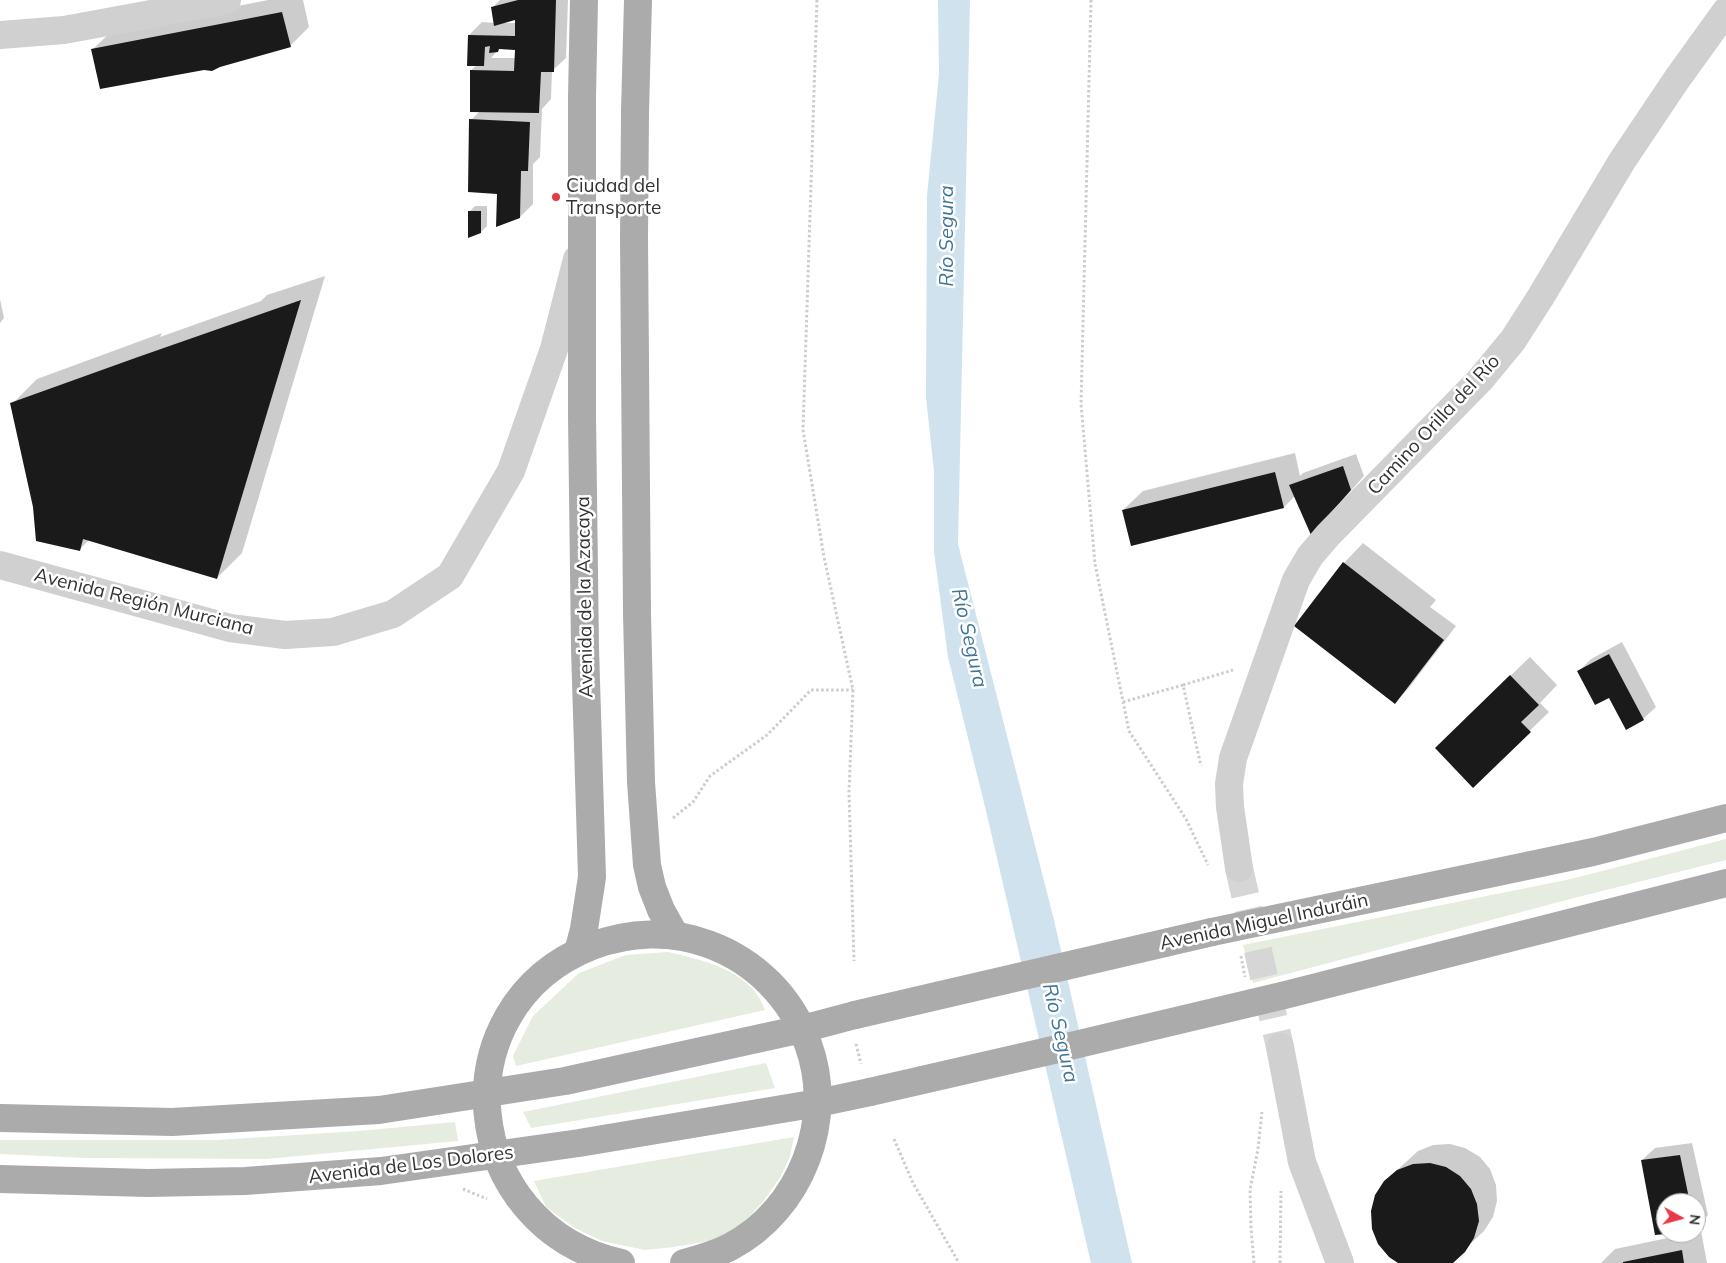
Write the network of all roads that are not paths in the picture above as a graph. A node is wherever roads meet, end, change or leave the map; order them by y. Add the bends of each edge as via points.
1 (227, 0) edge
2 (584, 0) edge
3 (638, 0) edge
4 (1726, 11) edge
5 (0, 35) edge
6 (582, 240) junction
7 (0, 565) edge
8 (1726, 818) edge
9 (1239, 868) tunnel mouth
10 (1726, 884) edge
11 (675, 935) junction
12 (578, 952) junction
13 (802, 1029) junction
14 (1280, 1047) tunnel mouth
15 (487, 1094) junction
16 (818, 1103) junction
17 (0, 1118) edge
18 (496, 1155) junction
19 (0, 1179) edge
20 (730, 1255) edge
21 (621, 1263) edge
22 (684, 1263) edge
23 (1340, 1263) edge

1 - 5 street via 64,30
2 - 6 main road, Avenida Región Murciana
3 - 11 main road via 634,238 637,613 644,830 652,887
4 - 9 street, Camino Orilla del Río via 1622,161 1513,340 1480,380 1328,535 1296,580 1234,758 1229,784 1230,807
6 - 7 street, Avenida Región Murciana via 554,349 511,471 450,576 394,614 333,632 285,635 230,628
6 - 12 main road, Avenida de la Azacaya via 585,648 592,877
8 - 13 main road, Avenida Miguel Induráin, bridge via 1593,852 1212,932
10 - 16 main road, bridge via 1228,1009
11 - 12 main road via 641,934 608,940
11 - 13 main road via 722,949 744,962 781,995
12 - 15 main road via 547,972 516,1005 493,1054
13 - 15 main road via 565,1081
13 - 16 main road via 811,1053
14 - 23 street via 1302,1162
15 - 17 main road via 379,1110 248,1119 172,1122
15 - 18 main road via 487,1115
16 - 18 main road, Avenida de Los Dolores
16 - 20 main road via 811,1148 799,1178 781,1205
18 - 19 main road, Avenida de Los Dolores via 381,1171 245,1181 148,1183
18 - 21 main road via 516,1195 533,1216 577,1248
20 - 22 main road

